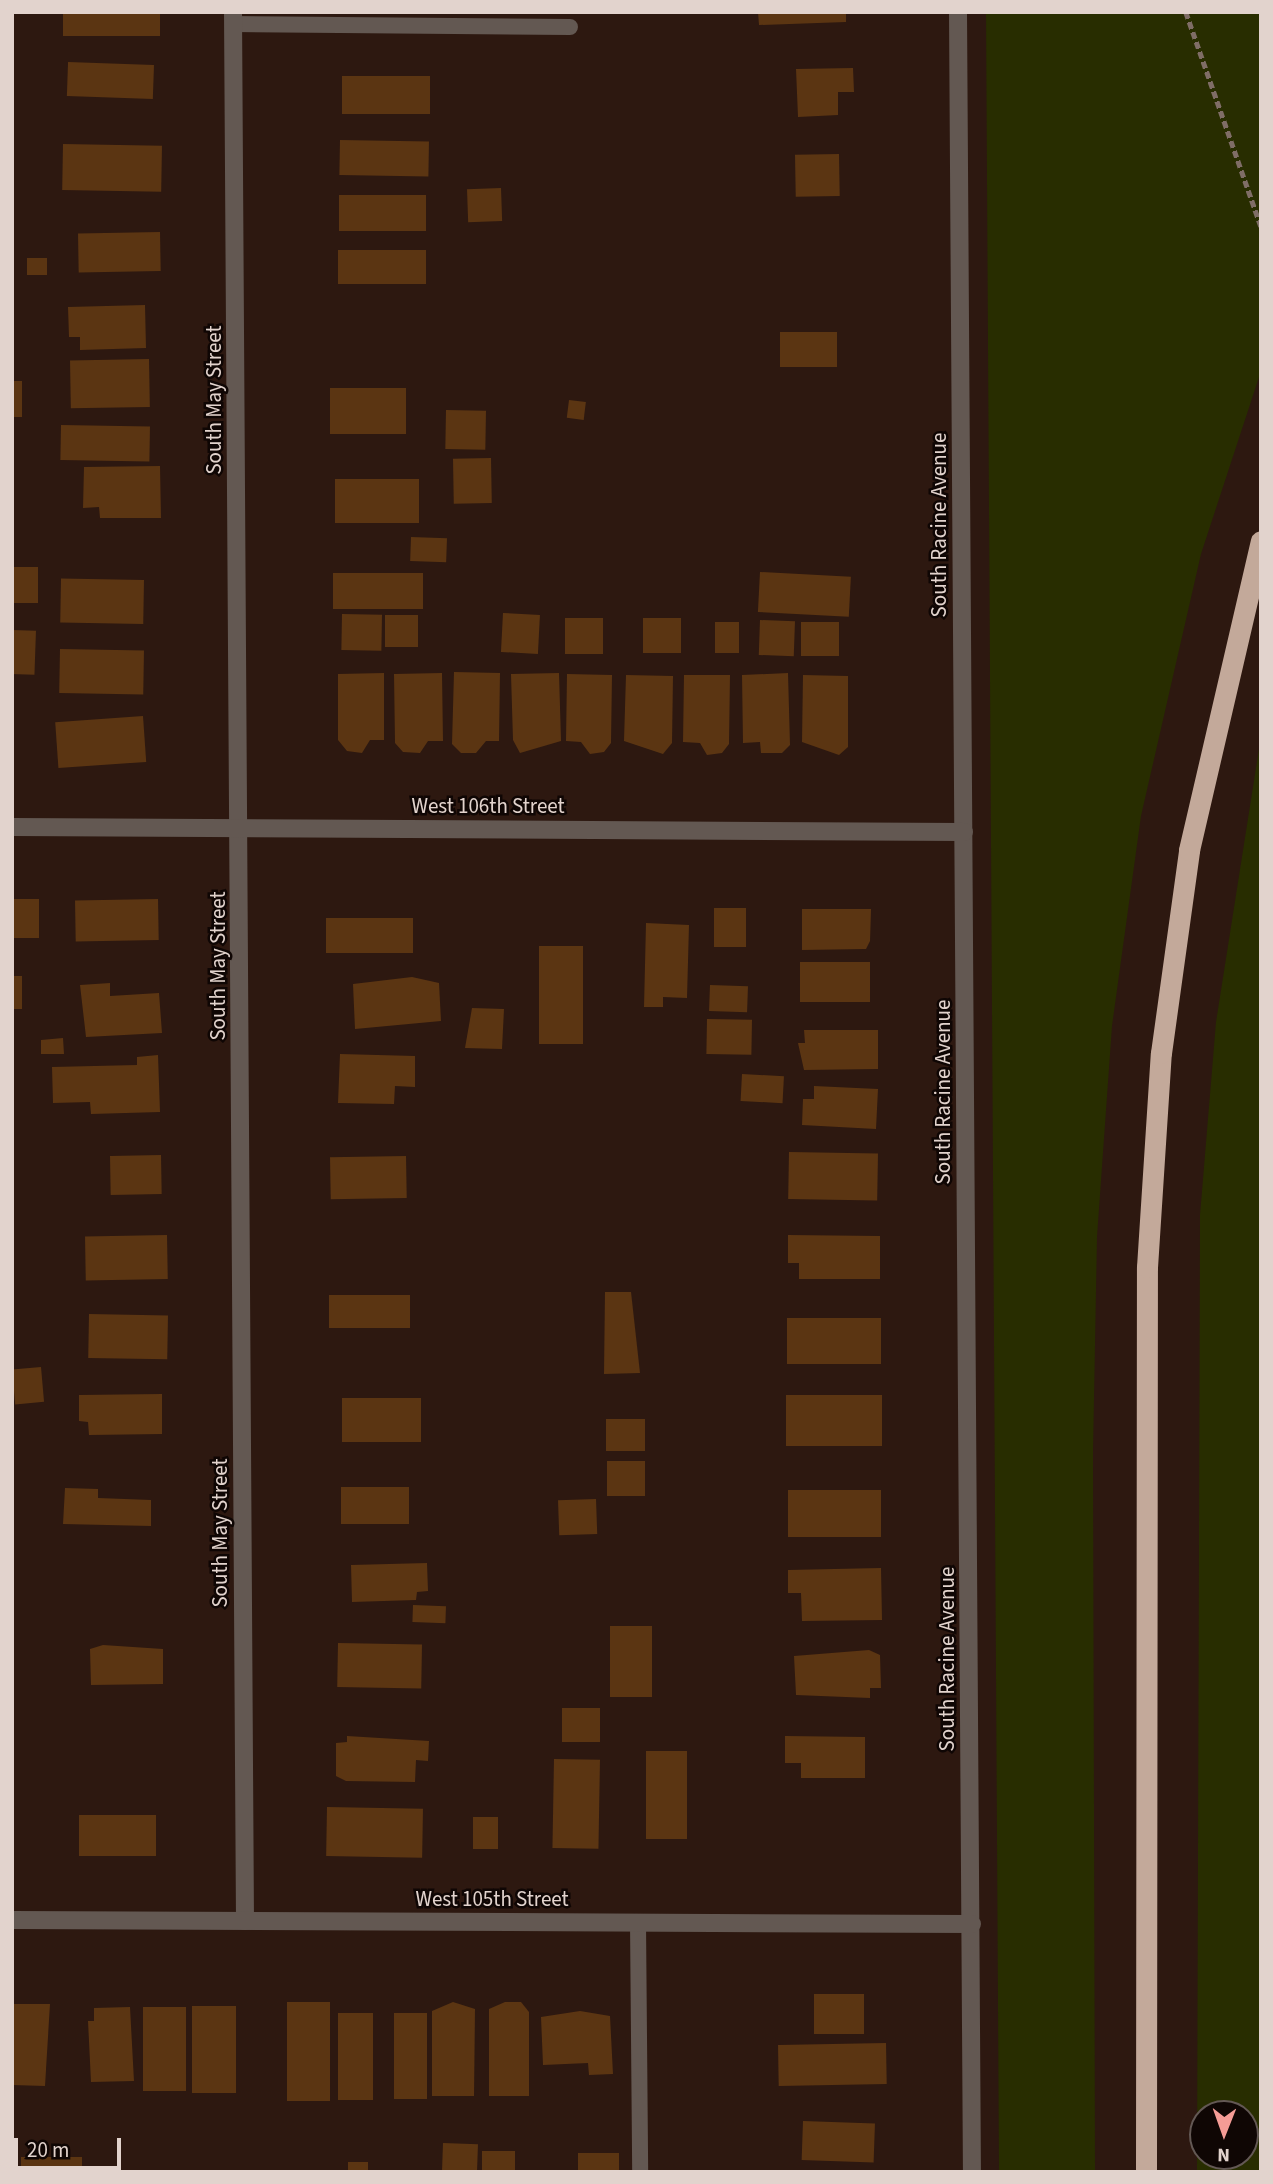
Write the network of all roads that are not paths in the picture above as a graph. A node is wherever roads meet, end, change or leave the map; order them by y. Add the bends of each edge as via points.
1 (958, 12) edge
2 (233, 18) edge
3 (570, 27) dead end
4 (1261, 541) edge
5 (12, 827) edge
6 (240, 827) junction
7 (964, 832) junction
8 (12, 1920) edge
9 (245, 1921) junction
10 (638, 1922) junction
11 (972, 1924) junction
12 (640, 2172) edge
13 (972, 2172) edge
14 (1146, 2172) edge

1 - 7 street, South Racine Avenue
2 - 3 lane
2 - 6 street, South May Street
4 - 14 highway via 1189,850 1161,1053 1147,1267
5 - 6 street, West 106th Street
6 - 7 street, West 106th Street
6 - 9 street, South May Street
7 - 11 street, South Racine Avenue
8 - 9 street, West 105th Street
9 - 10 street, West 105th Street
10 - 11 street, West 105th Street
10 - 12 lane
11 - 13 street, South Racine Avenue

